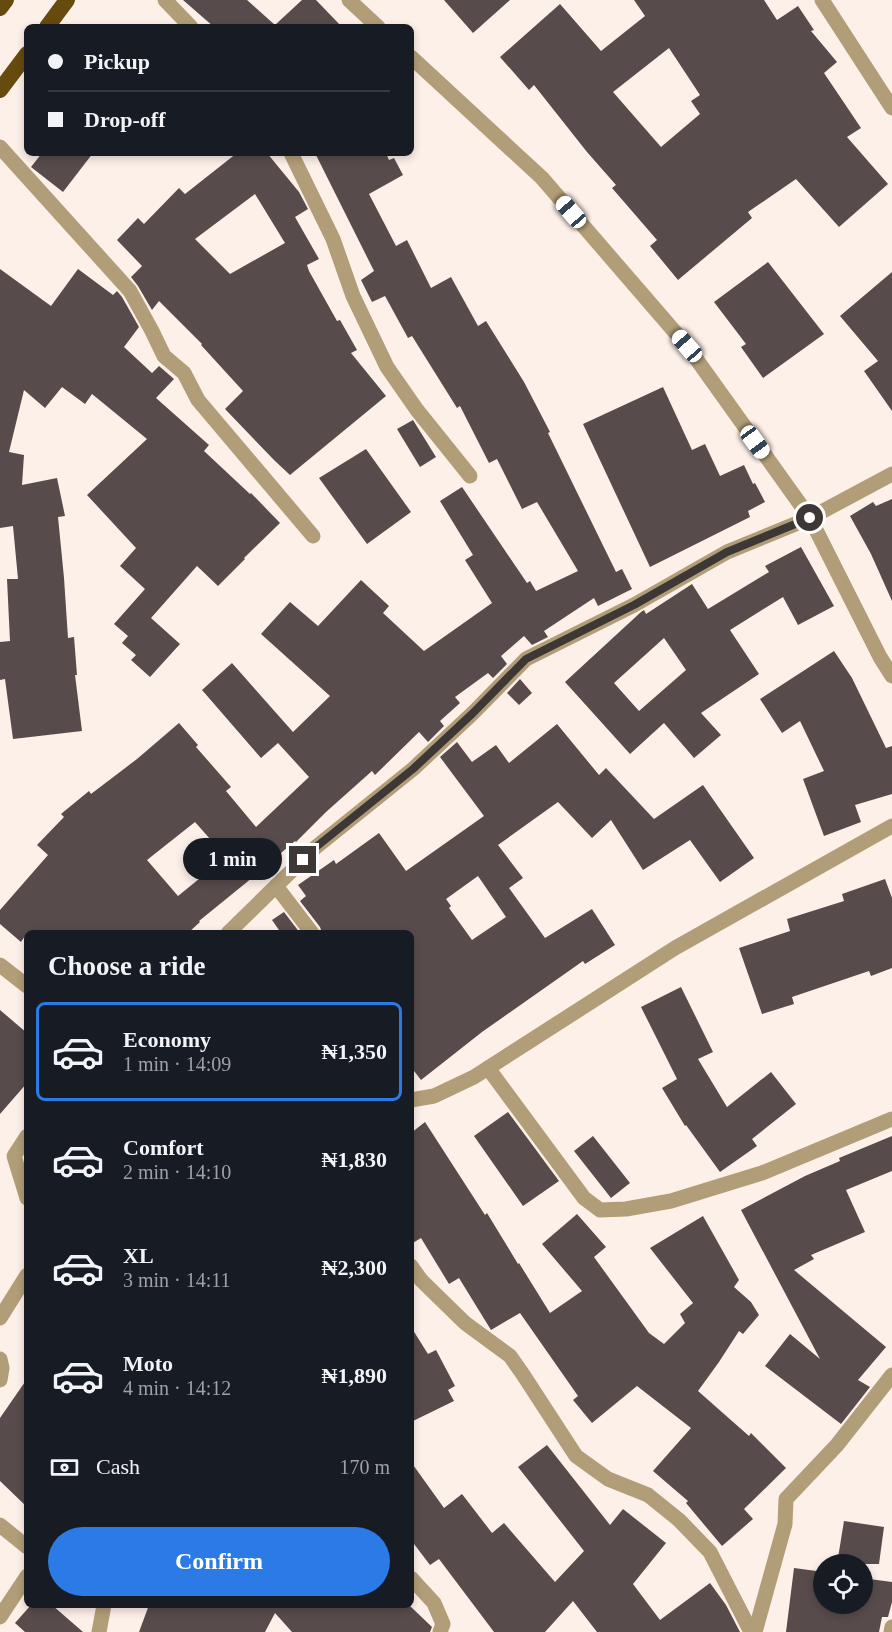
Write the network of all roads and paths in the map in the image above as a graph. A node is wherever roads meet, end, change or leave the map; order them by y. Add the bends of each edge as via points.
1 (6, 0) edge
2 (67, 0) edge
3 (165, 0) edge
4 (349, 0) edge
5 (822, 0) edge
6 (0, 8) edge
7 (49, 24) edge
8 (189, 24) edge
9 (375, 24) edge
10 (24, 58) edge
11 (414, 60) edge
12 (0, 90) edge
13 (892, 108) edge
14 (0, 147) edge
15 (292, 156) edge
16 (892, 474) edge
17 (470, 476) dead end
18 (810, 518) junction
19 (313, 536) dead end
20 (892, 676) edge
21 (892, 826) edge
22 (276, 886) junction
23 (231, 930) edge
24 (310, 930) edge
25 (0, 965) edge
26 (24, 984) edge
27 (488, 1068) junction
28 (414, 1099) edge
29 (892, 1119) edge
30 (24, 1141) edge
31 (24, 1188) edge
32 (414, 1270) edge
33 (24, 1280) edge
34 (0, 1318) edge
35 (0, 1359) edge
36 (892, 1375) edge
37 (0, 1380) edge
38 (0, 1525) edge
39 (24, 1545) edge
40 (24, 1580) edge
41 (414, 1581) edge
42 (103, 1608) edge
43 (0, 1617) edge
44 (892, 1627) edge
45 (99, 1632) edge
46 (440, 1632) edge
47 (751, 1632) edge
48 (755, 1632) edge
49 (891, 1632) edge

1 - 6 highway
2 - 7 highway
3 - 8 street
4 - 9 street
5 - 13 street
10 - 12 highway
11 - 18 street via 542,178 687,346
14 - 19 street via 130,291 164,356 184,373 198,400
15 - 17 street via 333,239 353,296 387,367
16 - 18 street
18 - 20 street
18 - 22 street via 727,552 634,605 526,659 413,769 316,847
21 - 27 street via 675,948
22 - 23 street
22 - 24 street
25 - 26 street
27 - 28 street via 434,1095
27 - 29 street via 584,1198 600,1210 671,1201 750,1177
30 - 31 street via 14,1156
32 - 47 street via 465,1323 510,1356 576,1456 608,1479 648,1495 710,1551
33 - 34 street
35 - 37 street
36 - 48 street via 837,1445 786,1499 785,1524
38 - 39 street
40 - 43 street
41 - 46 street via 434,1604 443,1624
42 - 45 street
44 - 49 street

